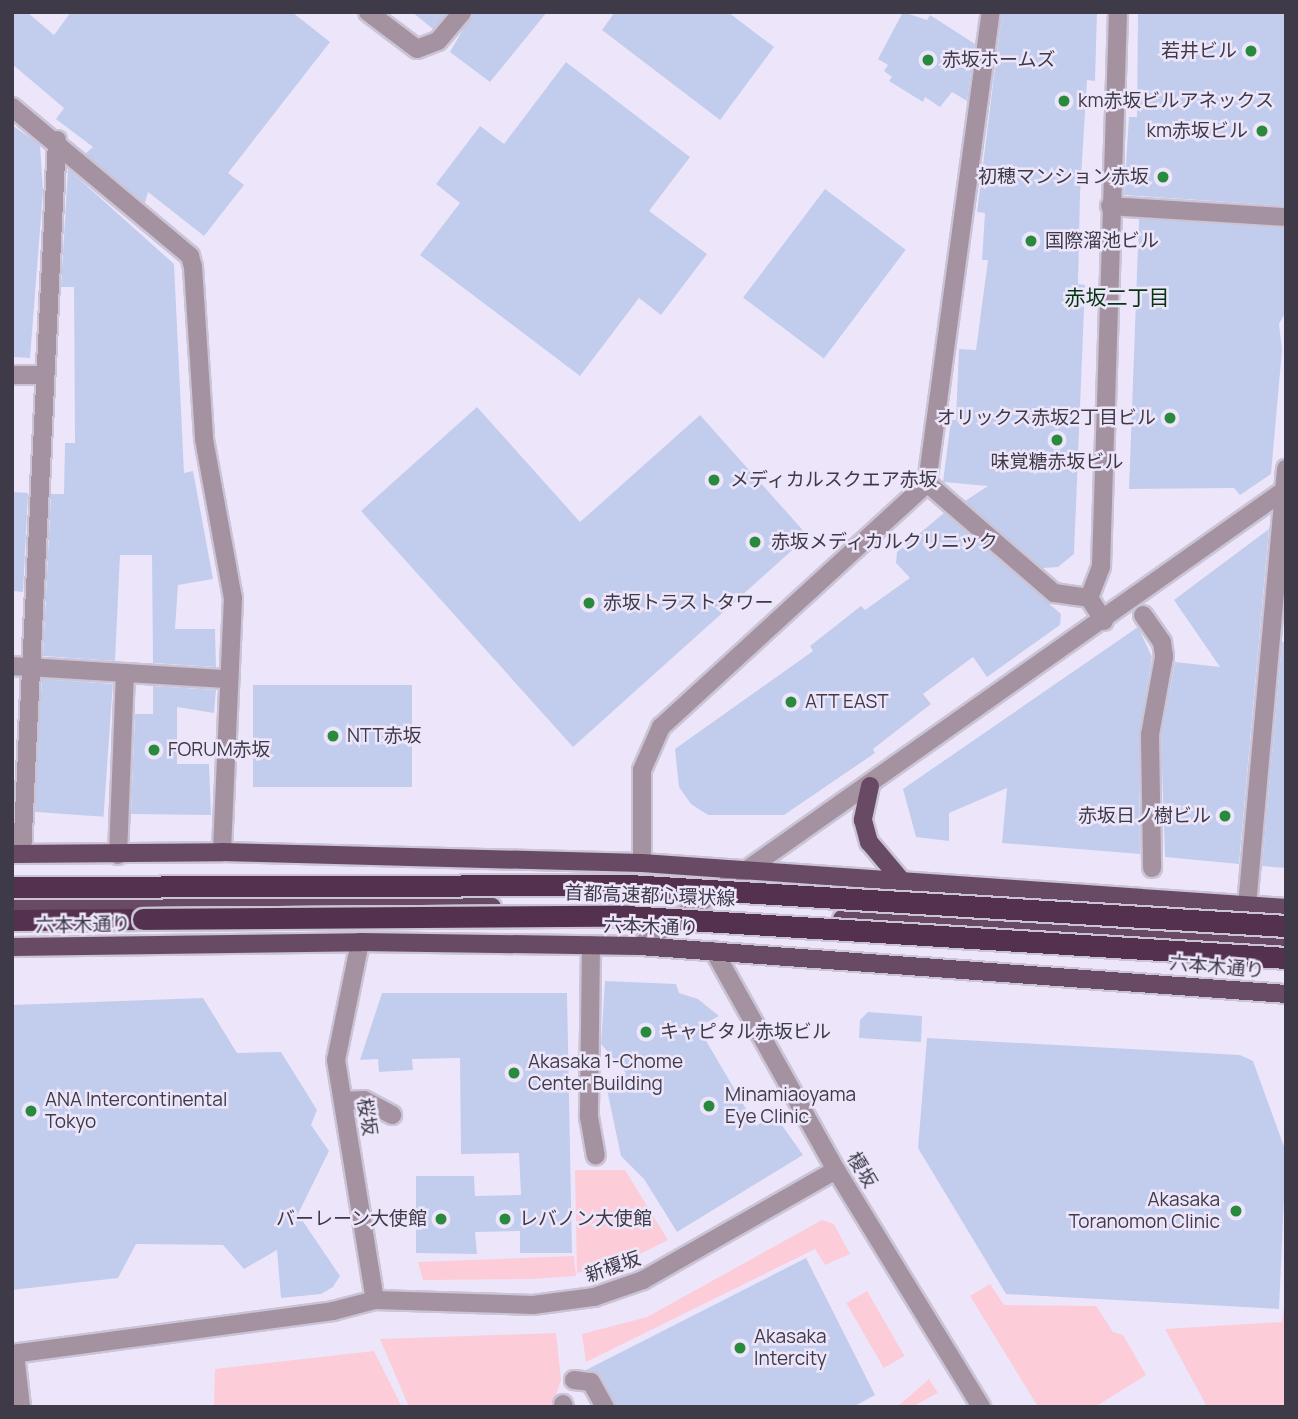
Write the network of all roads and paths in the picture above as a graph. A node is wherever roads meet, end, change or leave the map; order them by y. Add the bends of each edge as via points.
1 (368, 12) edge
2 (462, 12) edge
3 (991, 12) edge
4 (1118, 12) edge
5 (12, 107) edge
6 (57, 140) junction
7 (1110, 206) junction
8 (1286, 217) edge
9 (12, 375) edge
10 (43, 375) junction
11 (1286, 469) edge
12 (927, 483) junction
13 (1285, 490) edge
14 (1089, 598) junction
15 (1143, 615) dead end
16 (1104, 621) junction
17 (12, 666) edge
18 (31, 666) junction
19 (125, 676) junction
20 (226, 679) junction
21 (870, 786) junction
22 (222, 852) junction
23 (17, 855) edge
24 (118, 855) junction
25 (642, 863) junction
26 (747, 868) junction
27 (1152, 868) dead end
28 (902, 881) junction
29 (12, 887) edge
30 (1133, 897) junction
31 (12, 901) edge
32 (1247, 906) junction
33 (1286, 908) edge
34 (689, 910) junction
35 (12, 912) edge
36 (12, 920) edge
37 (1286, 926) edge
38 (360, 942) junction
39 (289, 943) junction
40 (1238, 943) junction
41 (591, 945) junction
42 (639, 946) junction
43 (1286, 946) edge
44 (12, 947) edge
45 (714, 951) junction
46 (1286, 958) edge
47 (1286, 994) edge
48 (343, 1101) junction
49 (392, 1115) dead end
50 (596, 1155) dead end
51 (836, 1170) junction
52 (376, 1300) junction
53 (14, 1354) edge
54 (574, 1380) dead end
55 (21, 1407) edge
56 (605, 1407) edge
57 (981, 1407) edge

1 - 2 street via 417,49 438,41
3 - 12 street
4 - 7 street
5 - 6 street
6 - 10 street
6 - 20 street via 190,256 204,439 233,598
7 - 8 street
7 - 14 street via 1101,566
9 - 10 street
10 - 18 street
11 - 13 street
12 - 14 street via 1054,593
12 - 25 street via 661,727 642,770
13 - 16 street
13 - 32 street
14 - 16 street
15 - 27 street via 1162,642 1164,657 1150,735
16 - 21 street
17 - 18 street
18 - 19 street
18 - 23 street
19 - 20 street
19 - 24 street
20 - 22 street
21 - 26 street
21 - 28 main road via 863,820 869,842
22 - 24 main road
22 - 25 main road
23 - 24 main road
25 - 26 main road
26 - 28 main road
26 - 34 street
28 - 30 main road
29 - 37 highway, 首都高速都心環状線, bridge via 629,885
30 - 32 main road
30 - 40 main road
31 - 34 main road
32 - 33 main road
34 - 40 main road
34 - 42 street
35 - 39 main road via 229,911
36 - 46 highway, 首都高速都心環状線, bridge via 626,916
38 - 39 main road, 六本木通り
38 - 41 main road, 六本木通り
38 - 48 street, 桜坂 via 336,1060
39 - 44 main road, 六本木通り
40 - 43 main road
41 - 42 main road, 六本木通り
41 - 50 street via 589,1116
42 - 45 main road, 六本木通り
45 - 47 main road, 六本木通り
45 - 51 street, 榎坂
48 - 49 street via 365,1100
48 - 52 street, 桜坂
51 - 52 street, 新榎坂 via 643,1280 594,1297 533,1305
51 - 57 street, 榎坂
52 - 53 street, 新榎坂 via 333,1311
53 - 55 street
54 - 56 street via 591,1382

